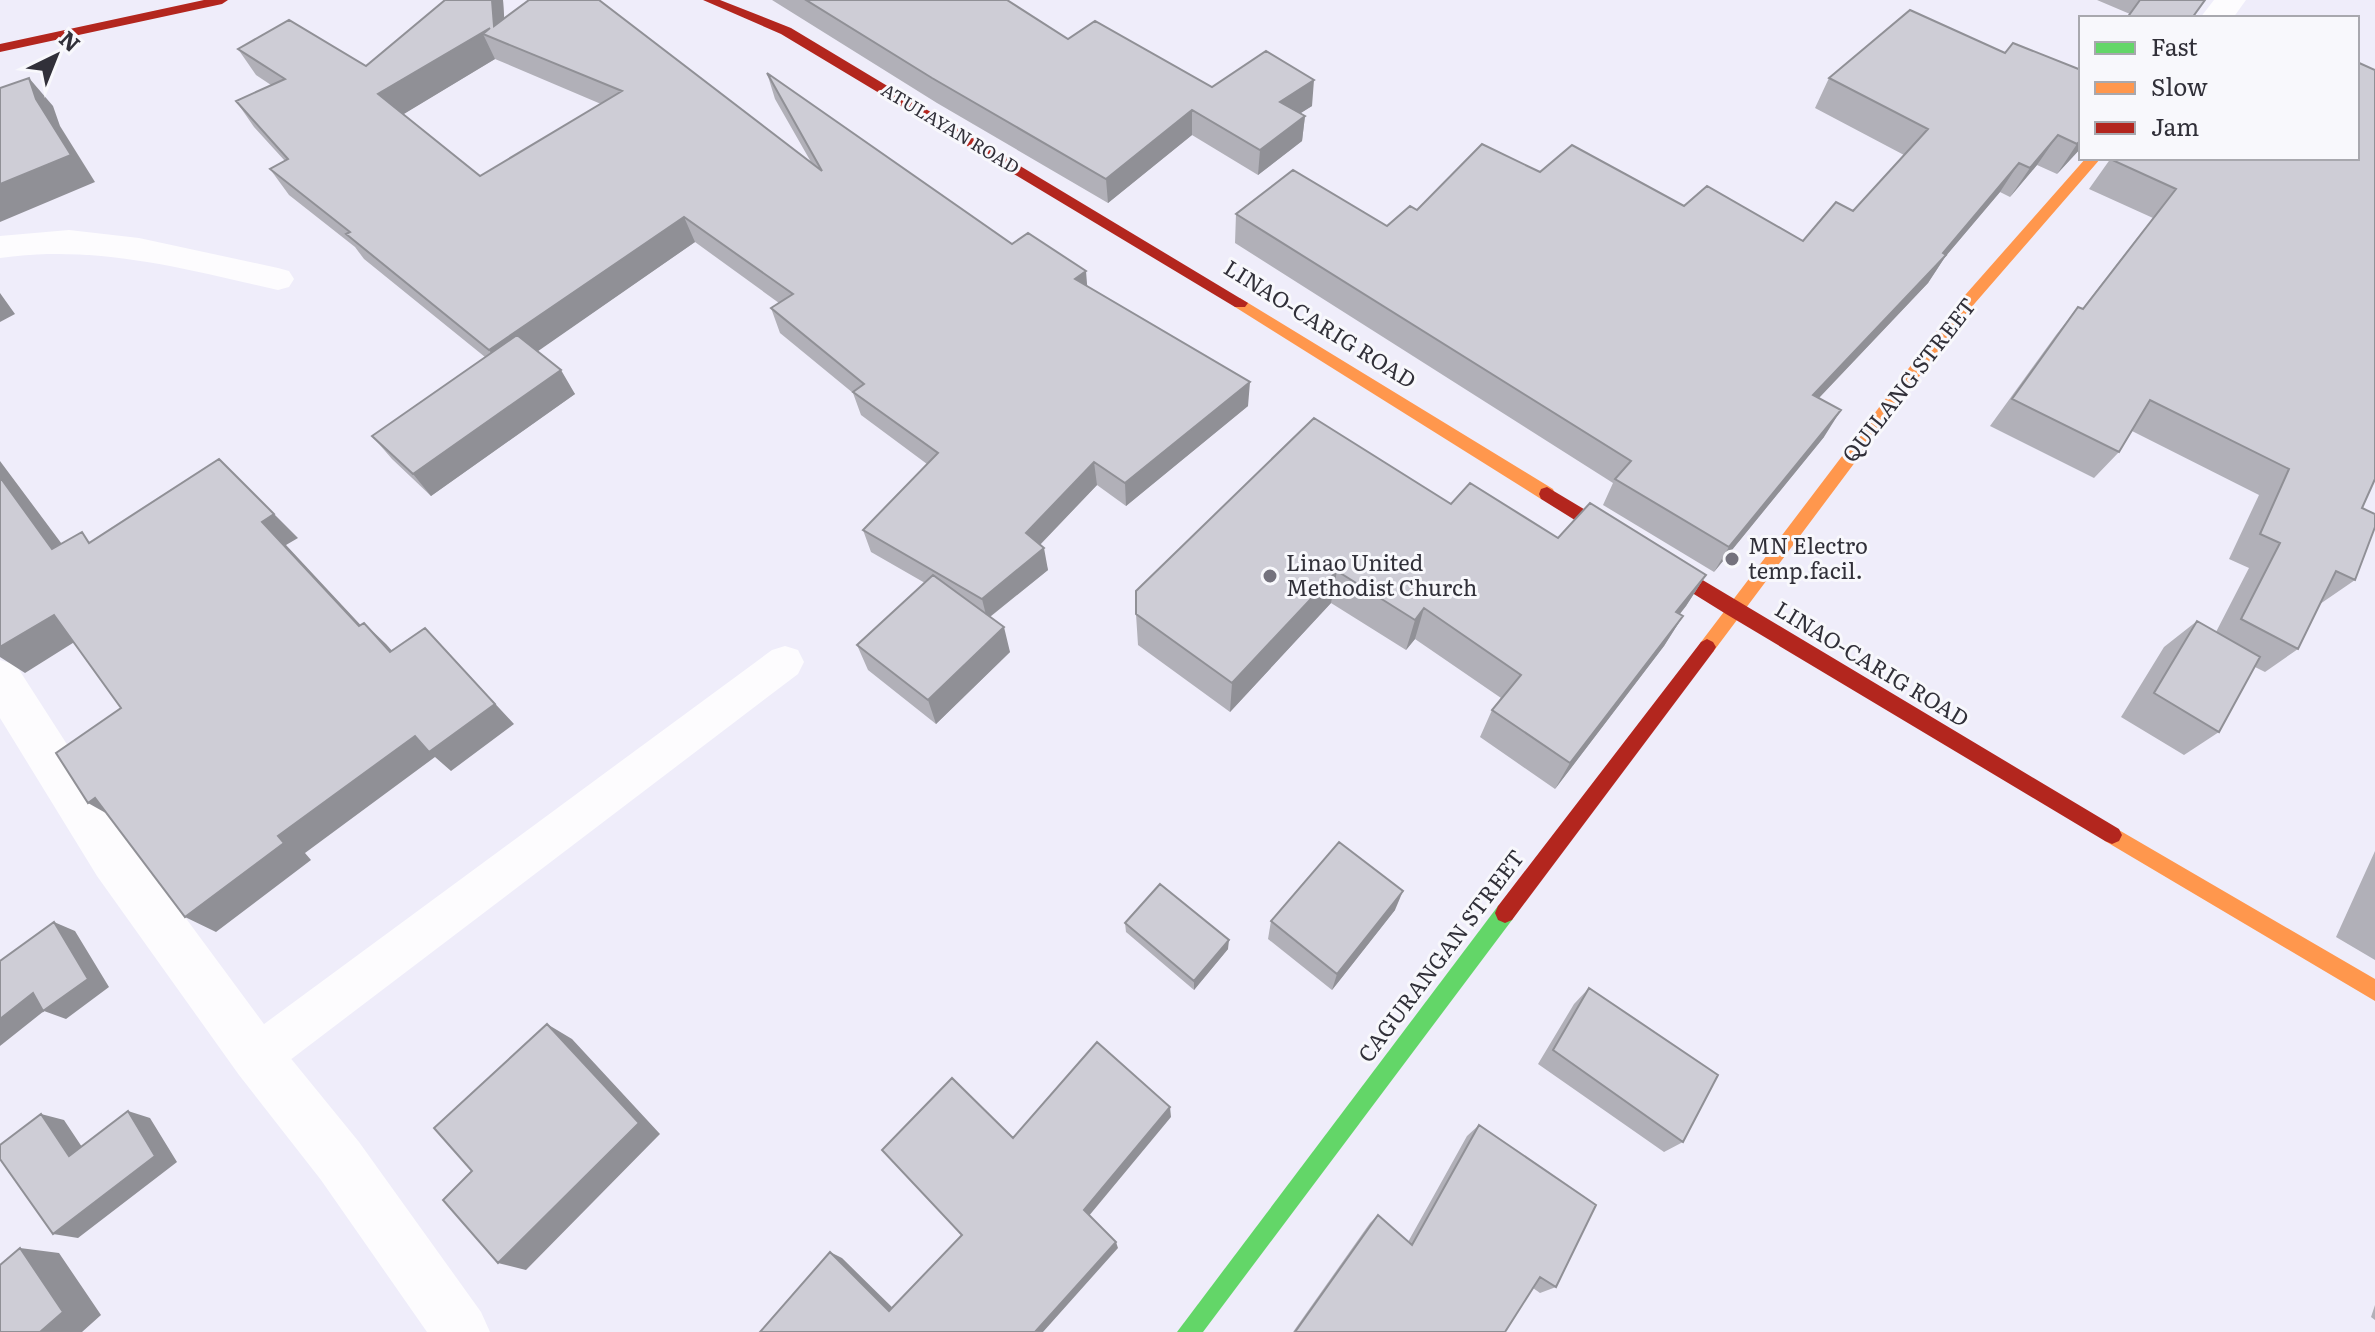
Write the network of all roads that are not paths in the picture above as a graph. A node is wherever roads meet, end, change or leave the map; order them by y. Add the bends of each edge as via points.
1 (222, 0) edge
2 (709, 0) edge
3 (2231, 0) edge
4 (2218, 16) edge
5 (0, 48) edge
6 (2092, 160) edge
7 (0, 247) edge
8 (1185, 269) joint
9 (278, 279) dead end
10 (1732, 609) junction
11 (785, 662) dead end
12 (0, 679) edge
13 (2375, 991) edge
14 (257, 1057) junction
15 (461, 1332) edge
16 (1189, 1332) edge

1 - 5 main road
2 - 8 main road, ATULAYAN ROAD via 786,31
3 - 4 street
6 - 10 main road, QUILANG STREET via 1964,306
7 - 9 lane via 66,240
8 - 10 main road, LINAO-CARIG ROAD
10 - 13 main road, LINAO-CARIG ROAD
10 - 16 main road, CAGURANGAN STREET
11 - 14 lane
12 - 14 street via 114,860
14 - 15 street via 340,1161

